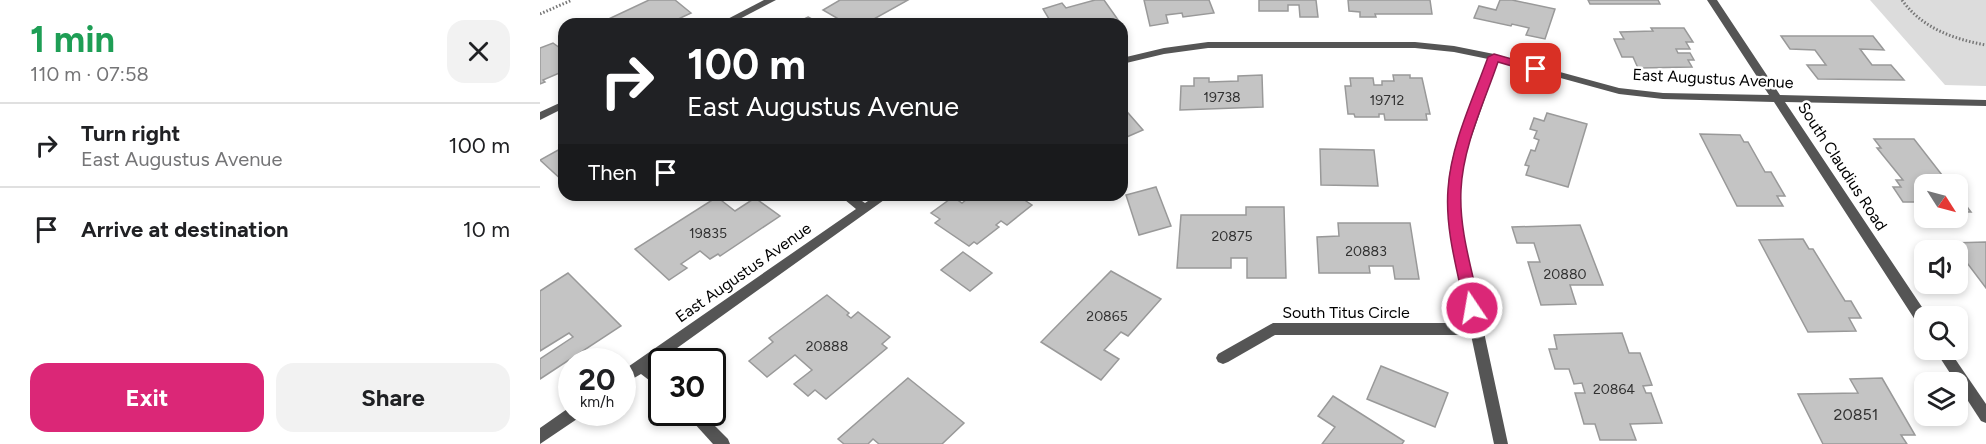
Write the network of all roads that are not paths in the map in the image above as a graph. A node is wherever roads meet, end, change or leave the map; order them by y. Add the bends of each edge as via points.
1 (771, 0) edge
2 (1712, 0) edge
3 (735, 18) edge
4 (1494, 57) junction
5 (1128, 60) edge
6 (1778, 99) junction
7 (1986, 103) edge
8 (558, 107) edge
9 (540, 116) edge
10 (853, 201) edge
11 (876, 201) edge
12 (864, 209) junction
13 (1914, 307) edge
14 (1477, 329) junction
15 (1223, 358) dead end
16 (1949, 360) edge
17 (642, 366) junction
18 (636, 370) edge
19 (648, 371) edge
20 (1986, 416) edge
21 (558, 424) edge
22 (705, 426) edge
23 (540, 437) edge
24 (723, 444) edge
25 (1501, 444) edge

1 - 3 street
2 - 6 street, South Claudius Road
4 - 5 street, East Augustus Avenue via 1415,45 1208,45
4 - 6 street, East Augustus Avenue via 1619,91
4 - 14 street via 1460,153 1454,189 1455,225
6 - 7 street, East Augustus Avenue
6 - 13 street, South Claudius Road
8 - 9 street
10 - 12 street
11 - 12 street, East Augustus Avenue
12 - 17 street, East Augustus Avenue
14 - 15 street, South Titus Circle via 1273,329
14 - 25 street
16 - 20 street
17 - 18 street, East Augustus Avenue
17 - 19 street
21 - 23 street
22 - 24 street

